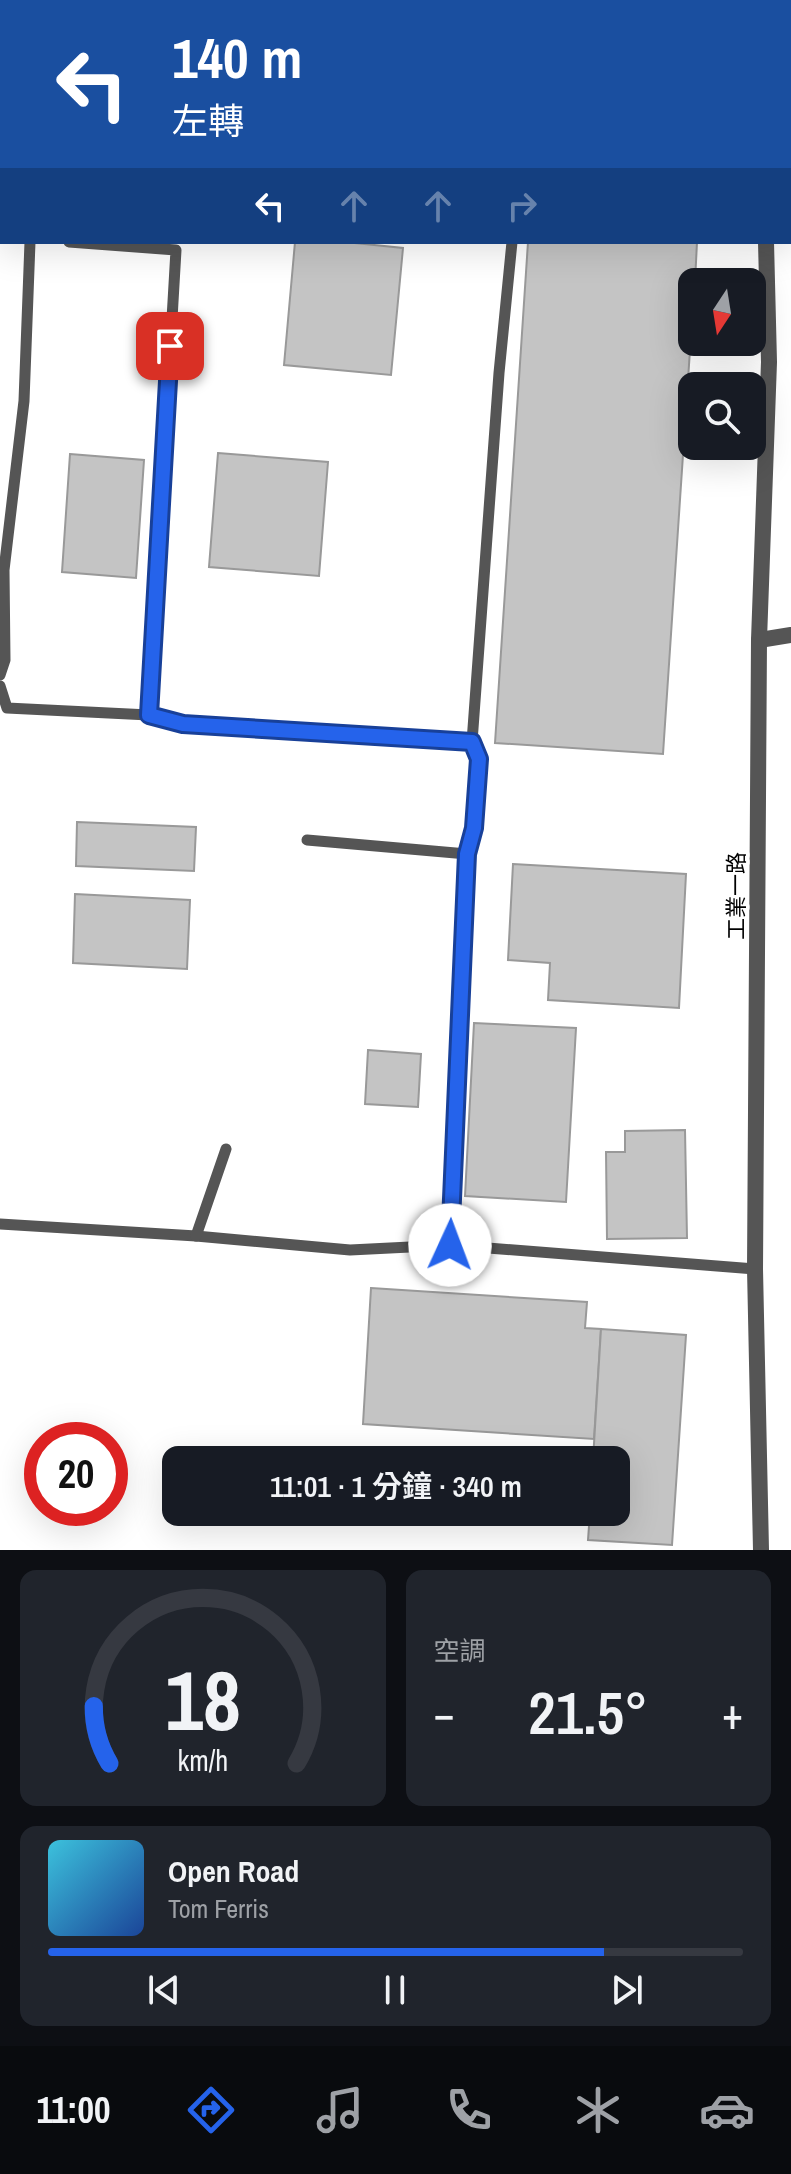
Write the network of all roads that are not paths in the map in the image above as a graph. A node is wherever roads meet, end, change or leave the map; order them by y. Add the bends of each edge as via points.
1 (30, 244) edge
2 (96, 244) edge
3 (512, 244) edge
4 (766, 244) edge
5 (2, 570) edge
6 (791, 635) edge
7 (759, 640) junction
8 (0, 675) edge
9 (0, 686) edge
10 (149, 715) junction
11 (472, 742) junction
12 (307, 840) dead end
13 (467, 854) junction
14 (226, 1149) dead end
15 (0, 1224) edge
16 (196, 1236) junction
17 (450, 1245) junction
18 (755, 1269) junction
19 (761, 1550) edge

1 - 5 lane via 24,401
2 - 10 lane via 176,250
3 - 11 lane
4 - 7 street, 工業一路 via 769,362
5 - 8 lane via 5,660
6 - 7 street
7 - 18 street, 工業一路
9 - 10 lane via 7,708
10 - 11 lane via 183,724
11 - 13 lane via 479,759
12 - 13 lane
13 - 17 lane
14 - 16 lane
15 - 16 lane
16 - 17 lane via 350,1250
17 - 18 lane
18 - 19 street, 工業一路

